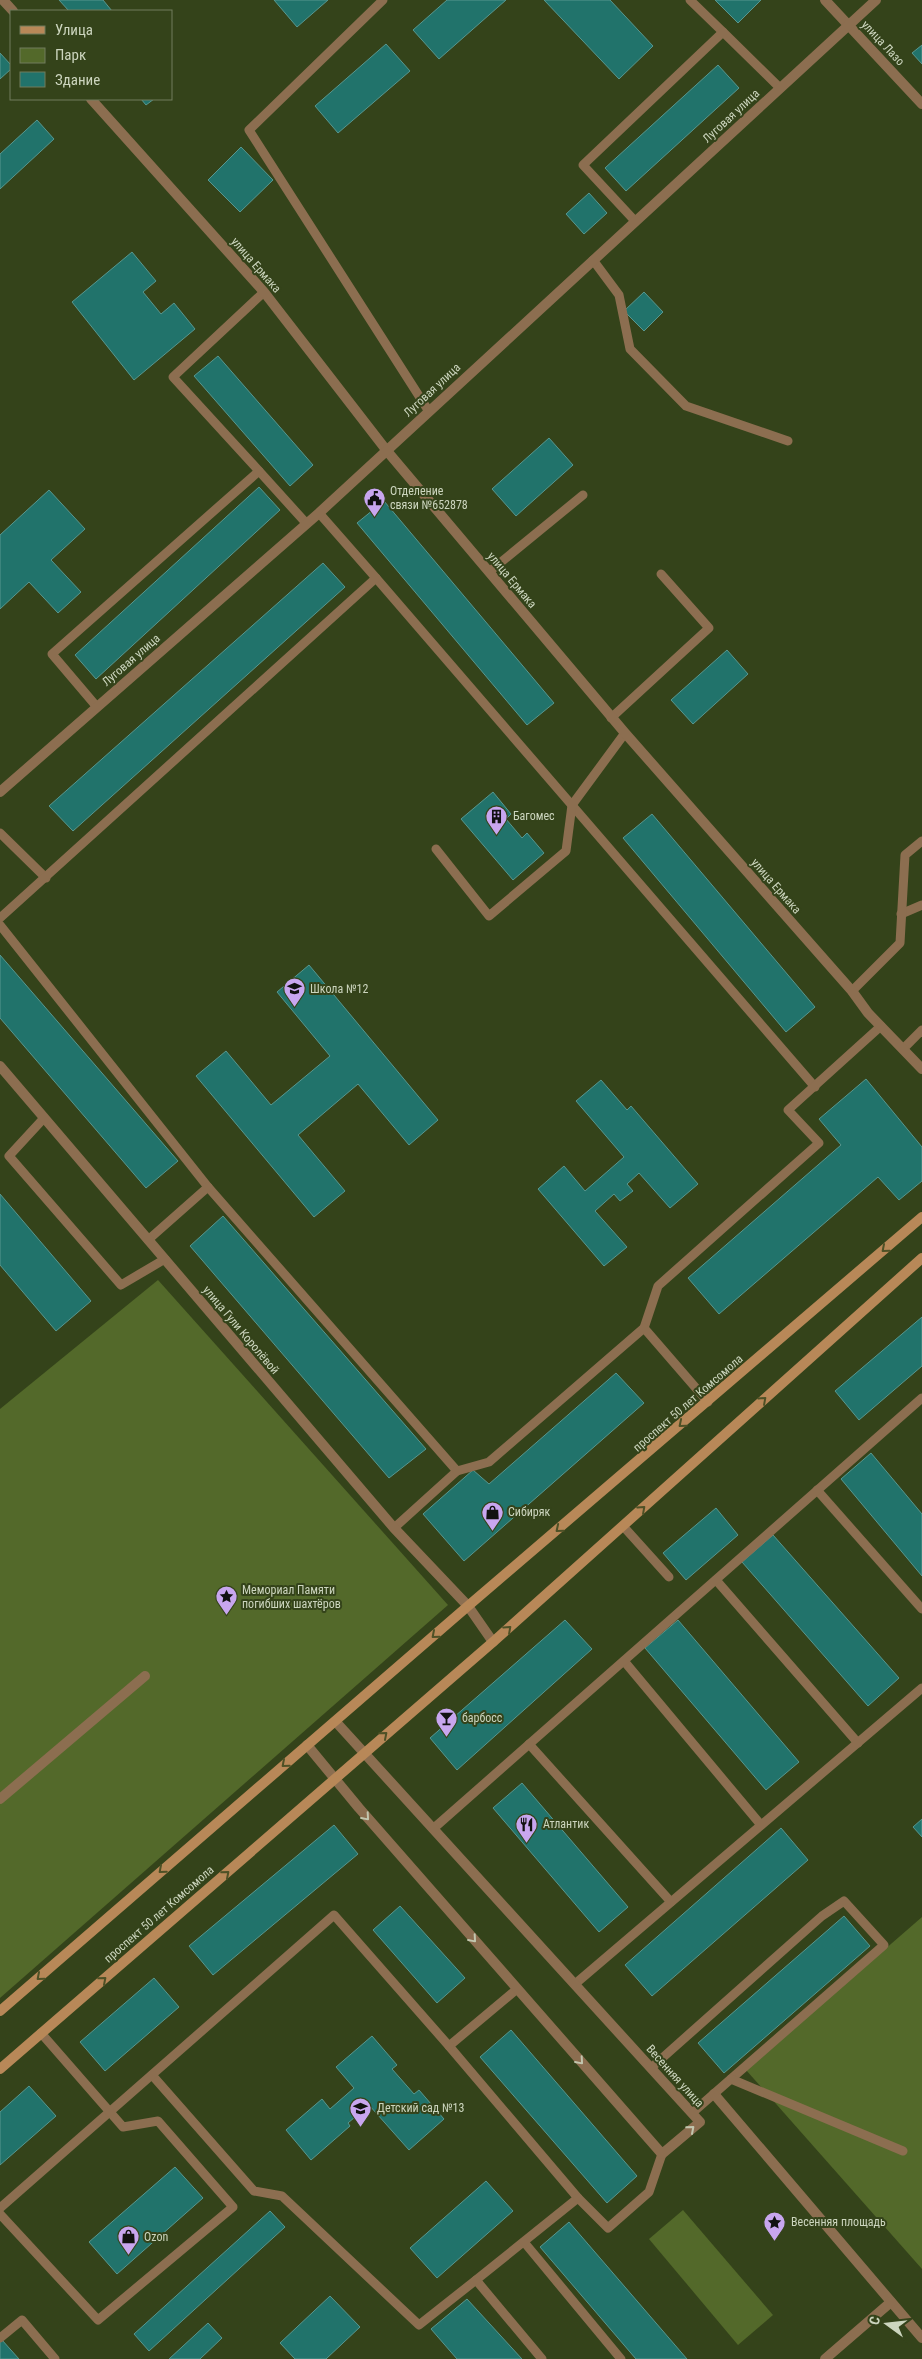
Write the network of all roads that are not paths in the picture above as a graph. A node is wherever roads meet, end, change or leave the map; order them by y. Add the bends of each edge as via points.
1 (3, 0) edge
2 (383, 0) edge
3 (690, 0) edge
4 (825, 0) edge
5 (876, 0) edge
6 (12, 10) edge
7 (848, 25) junction
8 (722, 32) junction
9 (780, 88) junction
10 (93, 100) edge
11 (922, 104) edge
12 (634, 221) junction
13 (593, 260) junction
14 (264, 292) junction
15 (428, 410) junction
16 (788, 441) dead end
17 (387, 451) junction
18 (259, 470) junction
19 (583, 496) dead end
20 (319, 513) junction
21 (306, 524) junction
22 (489, 572) junction
23 (661, 574) dead end
24 (376, 578) junction
25 (97, 707) junction
26 (611, 718) junction
27 (625, 733) junction
28 (0, 792) edge
29 (572, 805) junction
30 (0, 832) edge
31 (922, 841) edge
32 (436, 849) dead end
33 (46, 878) junction
34 (922, 904) edge
35 (901, 914) junction
36 (0, 918) edge
37 (0, 925) edge
38 (852, 991) junction
39 (881, 1026) junction
40 (922, 1030) edge
41 (903, 1049) junction
42 (1, 1069) edge
43 (922, 1069) edge
44 (815, 1087) junction
45 (44, 1118) junction
46 (208, 1187) junction
47 (922, 1217) edge
48 (148, 1240) junction
49 (922, 1258) edge
50 (165, 1259) junction
51 (644, 1328) junction
52 (922, 1398) edge
53 (708, 1402) junction
54 (457, 1471) junction
55 (817, 1490) junction
56 (623, 1526) junction
57 (394, 1528) junction
58 (669, 1578) dead end
59 (716, 1580) junction
60 (468, 1606) junction
61 (922, 1609) edge
62 (493, 1642) junction
63 (624, 1661) junction
64 (144, 1676) dead end
65 (922, 1688) edge
66 (336, 1722) junction
67 (858, 1742) junction
68 (529, 1744) junction
69 (307, 1745) junction
70 (365, 1752) junction
71 (335, 1779) junction
72 (0, 1798) edge
73 (761, 1825) junction
74 (434, 1828) junction
75 (670, 1902) junction
76 (575, 1984) junction
77 (517, 1989) junction
78 (0, 2011) edge
79 (41, 2033) junction
80 (449, 2046) junction
81 (651, 2068) junction
82 (0, 2069) edge
83 (152, 2075) junction
84 (731, 2079) junction
85 (714, 2094) junction
86 (109, 2113) junction
87 (692, 2113) junction
88 (903, 2151) dead end
89 (662, 2154) junction
90 (578, 2198) junction
91 (0, 2208) edge
92 (0, 2214) edge
93 (524, 2242) junction
94 (476, 2280) junction
95 (891, 2302) junction
96 (0, 2338) edge
97 (922, 2338) edge
98 (55, 2359) edge
99 (542, 2359) edge
100 (621, 2359) edge
101 (825, 2359) edge

1 - 6 street
2 - 15 lane via 249,130
3 - 8 lane
4 - 7 street, улица Лазо
5 - 7 street, Луговая улица
7 - 9 street, Луговая улица
7 - 11 street, улица Лазо
8 - 9 lane
8 - 12 lane via 583,165
9 - 12 street, Луговая улица
10 - 14 street, улица Ермака
12 - 13 street, Луговая улица
13 - 15 street, Луговая улица
13 - 16 lane via 619,295 630,349 686,406
14 - 17 street, улица Ермака
14 - 18 lane via 173,377
15 - 17 street, Луговая улица
17 - 20 street, Луговая улица
17 - 22 street, улица Ермака
18 - 21 lane
18 - 25 lane via 52,654
19 - 22 lane
20 - 21 street, Луговая улица
20 - 24 lane
21 - 25 street, Луговая улица
22 - 26 street, улица Ермака
23 - 26 lane via 709,628
24 - 29 lane
24 - 33 lane
25 - 28 street, Луговая улица
26 - 27 street, улица Ермака
27 - 29 lane
27 - 38 street, улица Ермака
29 - 32 lane via 566,851 490,916
29 - 44 lane
30 - 33 lane
31 - 35 lane via 905,855
33 - 36 lane
34 - 35 lane
35 - 38 lane via 900,943
37 - 46 lane
38 - 39 street, улица Ермака
39 - 41 street, улица Ермака
39 - 44 lane
40 - 41 lane
41 - 43 street, улица Ермака
42 - 45 street, улица Гули Королёвой
44 - 51 lane via 788,1110 819,1143 658,1286
45 - 48 street, улица Гули Королёвой
45 - 50 lane via 9,1156 121,1285
46 - 48 lane
46 - 54 lane
47 -> 53 main road, проспект 50 лет Комсомола
48 - 50 street, улица Гули Королёвой
56 -> 49 main road, проспект 50 лет Комсомола
50 - 57 street, улица Гули Королёвой
51 - 53 lane
51 - 54 lane via 490,1462
52 - 55 lane
53 -> 60 main road, проспект 50 лет Комсомола
54 - 57 lane
55 - 59 lane
55 - 61 lane
56 - 58 lane
62 -> 56 main road, проспект 50 лет Комсомола
57 - 60 street, улица Гули Королёвой
59 - 63 lane
59 - 67 lane
60 - 62 street
60 -> 66 main road, проспект 50 лет Комсомола
70 -> 62 main road, проспект 50 лет Комсомола
63 - 68 lane
63 - 73 lane
64 - 72 street
65 - 67 lane
66 - 69 main road, проспект 50 лет Комсомола
66 - 70 street
67 - 73 lane
68 - 74 lane
68 - 75 lane
69 - 71 street
69 -> 78 main road, проспект 50 лет Комсомола
70 - 71 main road, проспект 50 лет Комсомола
70 - 74 street, Весенняя улица
71 -> 77 street
79 -> 71 main road, проспект 50 лет Комсомола
73 - 75 lane
74 - 76 street, Весенняя улица
75 - 76 lane
76 - 81 street, Весенняя улица
77 - 80 lane
77 -> 89 street
79 - 82 main road, проспект 50 лет Комсомола
79 - 86 lane
80 - 83 lane via 334,1915
80 - 90 lane
81 - 84 lane via 822,1916 844,1901 884,1945
81 - 87 street, Весенняя улица
83 - 86 lane
83 - 94 lane via 254,2191 282,2196 419,2324
84 - 85 lane
84 - 88 lane
85 - 87 lane
85 - 95 street
86 - 91 lane
86 - 92 lane via 123,2127 158,2121 233,2207 98,2320
89 -> 87 street, Весенняя улица via 700,2122
89 - 90 lane via 649,2192 608,2228
90 - 93 lane
93 - 94 lane
93 - 100 lane
94 - 99 lane
95 - 97 street
95 - 101 street
96 - 98 lane via 22,2320

